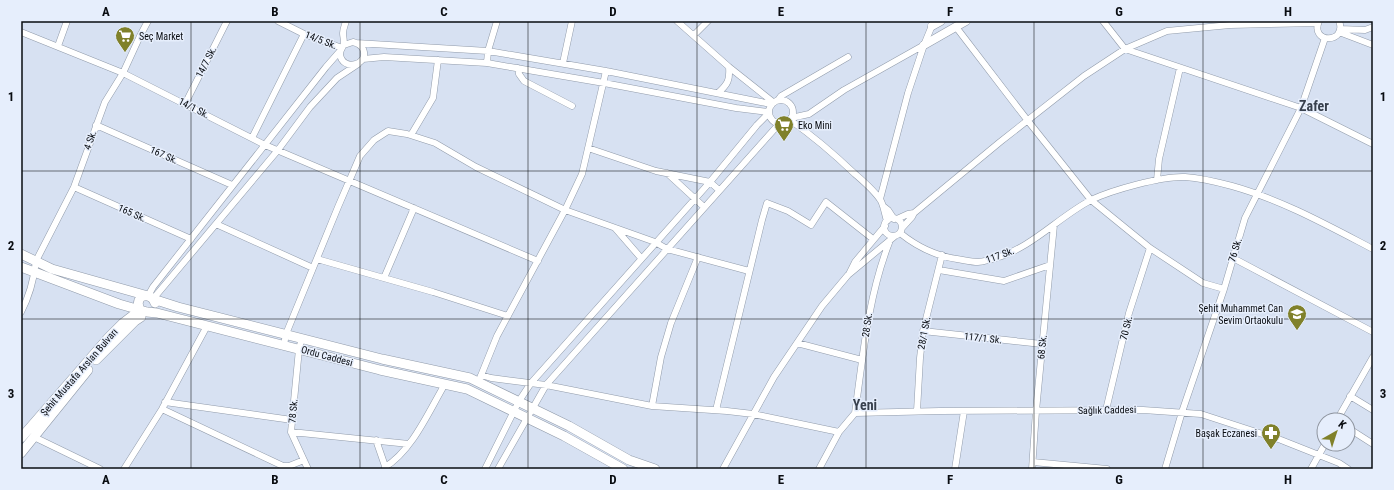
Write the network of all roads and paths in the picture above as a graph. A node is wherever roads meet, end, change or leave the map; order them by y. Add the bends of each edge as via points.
1 (67, 21) edge
2 (148, 21) edge
3 (227, 21) edge
4 (278, 21) edge
5 (346, 21) edge
6 (497, 21) edge
7 (572, 21) edge
8 (677, 21) edge
9 (708, 21) edge
10 (941, 21) edge
11 (966, 21) edge
12 (1103, 21) edge
13 (1339, 21) edge
14 (1318, 22) edge
15 (933, 23) edge
16 (1248, 23) edge
17 (956, 27) junction
18 (1373, 27) edge
19 (1340, 30) junction
20 (21, 32) edge
21 (304, 34) junction
22 (694, 36) junction
23 (1325, 38) junction
24 (356, 43) junction
25 (924, 45) junction
26 (1373, 45) edge
27 (58, 46) junction
28 (342, 48) junction
29 (1125, 49) junction
30 (488, 51) junction
31 (848, 57) dead end
32 (438, 60) junction
33 (360, 61) junction
34 (487, 63) junction
35 (563, 63) junction
36 (729, 67) junction
37 (518, 68) junction
38 (1180, 68) junction
39 (606, 71) junction
40 (123, 72) junction
41 (604, 83) junction
42 (718, 93) junction
43 (774, 102) junction
44 (185, 104) junction
45 (572, 106) dead end
46 (1300, 108) junction
47 (768, 113) junction
48 (791, 119) junction
49 (1028, 120) junction
50 (779, 124) junction
51 (96, 125) junction
52 (411, 135) junction
53 (252, 138) junction
54 (1373, 144) edge
55 (265, 145) junction
56 (588, 148) junction
57 (278, 150) junction
58 (666, 172) junction
59 (350, 180) junction
60 (1157, 180) junction
61 (710, 182) junction
62 (232, 185) junction
63 (74, 187) junction
64 (719, 190) junction
65 (1258, 194) junction
66 (694, 198) junction
67 (880, 199) junction
68 (1091, 200) junction
69 (883, 206) junction
70 (704, 207) junction
71 (414, 208) junction
72 (565, 210) junction
73 (914, 213) junction
74 (896, 219) junction
75 (216, 224) junction
76 (886, 224) junction
77 (1054, 225) junction
78 (614, 227) junction
79 (897, 234) junction
80 (191, 238) junction
81 (873, 239) junction
82 (655, 242) junction
83 (1150, 248) junction
84 (667, 249) junction
85 (1373, 249) edge
86 (21, 254) edge
87 (942, 255) junction
88 (698, 257) junction
89 (641, 258) junction
90 (1233, 258) junction
91 (317, 259) junction
92 (538, 261) junction
93 (36, 262) junction
94 (1050, 265) junction
95 (21, 267) edge
96 (313, 268) junction
97 (939, 270) junction
98 (750, 271) junction
99 (34, 272) junction
100 (848, 275) junction
101 (384, 278) junction
102 (1224, 289) junction
103 (150, 297) junction
104 (146, 311) junction
105 (21, 312) edge
106 (508, 316) junction
107 (207, 326) junction
108 (924, 331) junction
109 (1373, 332) edge
110 (286, 334) junction
111 (302, 338) junction
112 (797, 343) junction
113 (1042, 344) junction
114 (284, 345) junction
115 (299, 349) junction
116 (1373, 357) edge
117 (862, 360) junction
118 (480, 378) junction
119 (531, 383) junction
120 (445, 384) junction
121 (546, 385) junction
122 (1350, 396) junction
123 (519, 401) junction
124 (165, 402) junction
125 (652, 406) junction
126 (162, 409) junction
127 (534, 409) junction
128 (716, 410) junction
129 (1106, 410) junction
130 (1373, 410) edge
131 (514, 411) junction
132 (917, 411) junction
133 (964, 411) junction
134 (1036, 411) junction
135 (1182, 412) junction
136 (1341, 412) edge
137 (855, 413) junction
138 (753, 414) junction
139 (528, 418) junction
140 (292, 420) junction
141 (291, 432) junction
142 (839, 432) junction
143 (1356, 433) edge
144 (34, 437) junction
145 (21, 438) edge
146 (376, 440) junction
147 (409, 444) junction
148 (1373, 444) edge
149 (1320, 452) edge
150 (21, 453) edge
151 (1319, 455) junction
152 (304, 460) junction
153 (1033, 462) junction
154 (386, 468) edge
155 (100, 469) edge
156 (124, 469) edge
157 (308, 469) edge
158 (485, 469) edge
159 (498, 469) edge
160 (623, 469) edge
161 (655, 469) edge
162 (723, 469) edge
163 (819, 469) edge
164 (955, 469) edge
165 (1032, 469) edge
166 (1107, 469) edge
167 (1164, 469) edge
168 (1311, 469) edge
169 (1348, 469) edge

1 - 27 street
2 - 40 street, 4 Sk.
3 - 44 street, 14/7 Sk.
4 - 21 street, 14/5 Sk.
5 - 28 street
6 - 30 street
7 - 35 street
8 - 22 street
9 - 22 street
10 - 15 street
11 - 17 street
12 - 29 street
13 - 19 street
14 - 16 street
14 - 23 street via 1317,30
15 - 25 street
16 - 29 street via 1166,31
17 - 25 street
17 - 49 street
18 - 19 street via 1365,30
19 - 23 street via 1333,38
19 - 26 street
20 - 27 street, 14/1 Sk.
21 - 28 street, 14/5 Sk.
21 - 53 street
22 - 36 street
23 - 46 street, 76 Sk.
24 - 28 street via 350,42
24 - 30 street
24 - 33 street via 364,52
25 - 48 street via 844,90 809,114
25 - 67 street via 908,93
27 - 40 street, 14/1 Sk.
28 - 33 street via 341,59 344,62 351,66
28 - 55 street
29 - 38 street
29 - 49 street via 1084,76
30 - 34 street
30 - 35 street
31 - 43 street
32 - 33 street via 384,57
32 - 34 street
32 - 52 street via 433,98
33 - 57 street via 331,84
34 - 37 street
35 - 39 street
36 - 42 street via 728,82
36 - 43 street
37 - 41 street
37 - 45 street via 524,81
38 - 46 street
38 - 60 street via 1159,158
39 - 41 street
39 - 42 street
40 - 44 street, 14/1 Sk.
40 - 51 street, 4 Sk. via 105,102
41 - 47 street
41 - 56 street
42 - 43 street
43 - 47 street
43 - 48 street via 787,101 793,112
44 - 53 street, 14/1 Sk.
46 - 54 street
46 - 65 street, 76 Sk.
47 - 50 street via 773,121
47 - 61 street
48 - 50 street
48 - 67 street via 832,152
49 - 68 street
49 - 73 street
50 - 64 street
51 - 62 street, 167 Sk.
51 - 63 street, 4 Sk.
52 - 59 street via 388,131 374,140 360,156
52 - 72 street via 435,143
53 - 55 street, 14/1 Sk.
55 - 57 street, 14/1 Sk.
55 - 62 street
56 - 58 street
56 - 72 street via 582,174
57 - 59 street, 14/1 Sk.
57 - 75 street
58 - 61 street
58 - 66 street
59 - 71 street, 14/1 Sk.
59 - 91 street
60 - 65 street, 117 Sk. via 1185,177 1217,182
60 - 68 street, 117 Sk.
61 - 64 street
61 - 66 street
62 - 80 street
63 - 80 street, 165 Sk.
63 - 93 street, 4 Sk.
64 - 70 street
65 - 85 street, 117 Sk. via 1315,218
65 - 90 street, 76 Sk. via 1245,218
66 - 70 street
66 - 82 street
67 - 69 street
68 - 77 street, 117 Sk.
68 - 83 street
69 - 74 street
69 - 76 street
70 - 84 street
71 - 92 street, 14/1 Sk.
71 - 101 street
72 - 78 street
72 - 92 street
73 - 74 street
73 - 79 street
74 - 76 street
74 - 79 street via 901,223
75 - 96 street
75 - 103 street
76 - 79 street, 117 Sk. via 888,234
76 - 81 street
77 - 87 street, 117 Sk. via 1008,254 980,262
77 - 94 street, 68 Sk.
78 - 82 street
78 - 89 street
79 - 87 street, 117 Sk.
79 - 100 street
79 - 117 street, 28 Sk. via 883,259 869,311
80 - 103 street via 153,287
81 - 98 street via 826,202 811,225 788,211 767,203
81 - 100 street via 854,262
82 - 84 street
82 - 89 street
83 - 102 street via 1203,283
83 - 129 street, 70 Sk. via 1129,313
84 - 88 street
84 - 121 street
86 - 93 main road, Ordu Caddesi
87 - 97 street, 28/1 Sk.
88 - 98 street
88 - 125 street via 671,323 661,357
89 - 119 street
90 - 102 street, 76 Sk.
90 - 109 street
91 - 96 street
91 - 101 street
92 - 106 street
93 - 99 street, 4 Sk.
93 - 103 main road, Ordu Caddesi
94 - 97 street via 1004,281
94 - 113 street, 68 Sk.
95 - 99 main road, Ordu Caddesi
96 - 110 street
97 - 108 street, 28/1 Sk.
98 - 128 street
99 - 104 main road, Ordu Caddesi via 101,298
99 - 105 street, 4 Sk.
100 - 112 street via 822,306
101 - 106 street
102 - 135 street, 76 Sk.
103 - 104 main road via 154,307
103 - 104 main road via 144,296 139,299 138,306
103 - 110 main road, Ordu Caddesi via 178,307
104 - 107 main road, Ordu Caddesi
104 - 144 main road, Şehit Mustafa Arslan Bulvarı via 95,360
104 - 145 main road, Şehit Mustafa Arslan Bulvarı via 123,323 108,338
106 - 118 street
107 - 114 main road, Ordu Caddesi
107 - 124 street
108 - 113 street, 117/1 Sk.
108 - 132 street, 28/1 Sk.
110 - 111 main road, Ordu Caddesi
110 - 114 street
111 - 115 street, 78 Sk.
111 - 118 main road, Ordu Caddesi via 382,359
112 - 117 street
112 - 138 street
113 - 134 street, 68 Sk.
114 - 115 main road, Ordu Caddesi
115 - 120 main road, Ordu Caddesi
115 - 140 street, 78 Sk.
116 - 122 street
117 - 137 street, 28 Sk.
118 - 119 street
118 - 123 main road, Ordu Caddesi
119 - 121 street
119 - 123 street
120 - 131 main road, Ordu Caddesi via 467,389
120 - 147 street
121 - 125 street
121 - 127 street
122 - 130 street
122 - 136 street
123 - 127 main road, Ordu Caddesi
123 - 131 street
124 - 126 street
124 - 140 street
125 - 128 street
126 - 152 street via 283,466
126 - 156 street
127 - 139 street
127 - 161 main road, Ordu Caddesi via 630,460
128 - 138 street
129 - 134 street, Sağlık Caddesi
129 - 135 street, Sağlık Caddesi
131 - 139 main road, Ordu Caddesi
131 - 158 street
132 - 133 street, Sağlık Caddesi
132 - 137 street, Sağlık Caddesi
133 - 134 street, Sağlık Caddesi
133 - 164 street
134 - 153 street, 68 Sk.
135 - 151 street, Sağlık Caddesi via 1201,414
135 - 167 street, 76 Sk.
137 - 142 street
138 - 142 street
138 - 162 street
139 - 159 street
139 - 160 main road, Ordu Caddesi
140 - 141 street, 78 Sk.
141 - 146 street
141 - 152 street, 78 Sk.
142 - 163 street
143 - 148 street
144 - 150 main road, Şehit Mustafa Arslan Bulvarı
144 - 155 street
146 - 147 street
146 - 154 street
147 - 154 street via 395,462
149 - 151 street
151 - 168 street
151 - 169 street, Sağlık Caddesi
152 - 157 street, 78 Sk.
153 - 165 street, 68 Sk.
153 - 166 street

